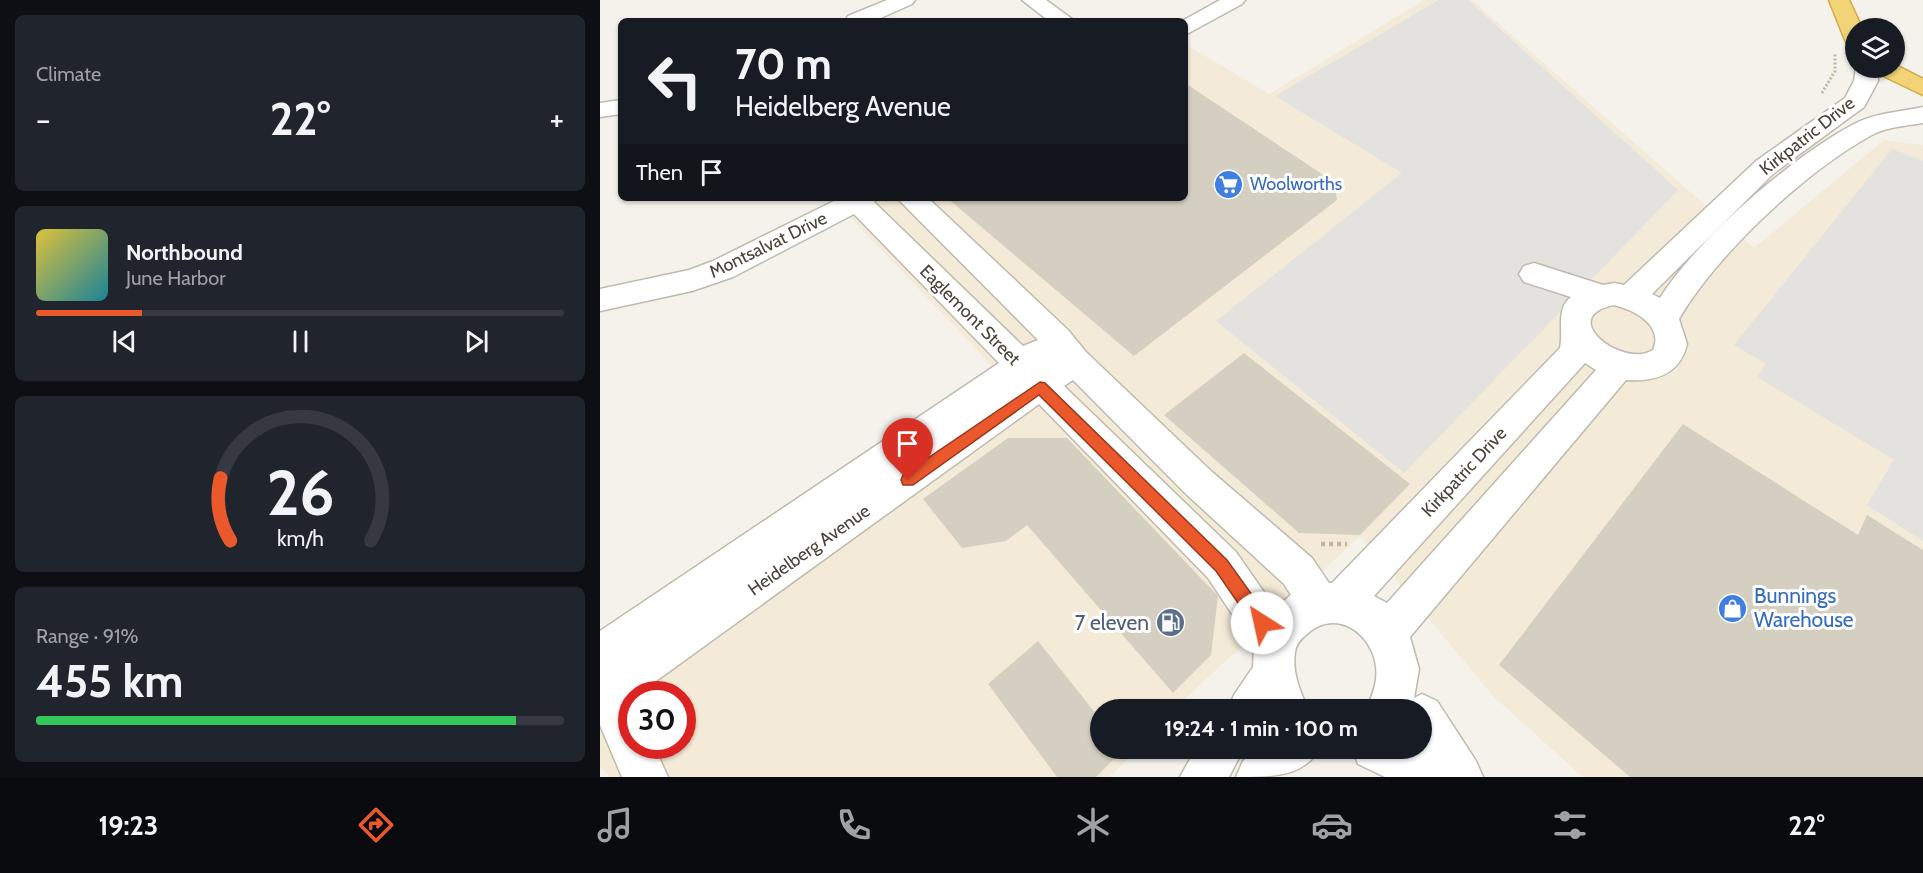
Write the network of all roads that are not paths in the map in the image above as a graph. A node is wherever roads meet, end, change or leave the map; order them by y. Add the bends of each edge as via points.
1 (904, 0) edge
2 (1032, 0) edge
3 (1235, 0) edge
4 (1839, 0) edge
5 (1863, 0) edge
6 (863, 18) edge
7 (1059, 18) edge
8 (1846, 18) edge
9 (1853, 18) edge
10 (1188, 26) edge
11 (1866, 78) edge
12 (1904, 78) edge
13 (1923, 88) edge
14 (618, 107) edge
15 (600, 110) edge
16 (1923, 115) edge
17 (858, 201) edge
18 (861, 201) edge
19 (914, 201) edge
20 (1615, 296) junction
21 (600, 300) edge
22 (1663, 319) junction
23 (1576, 331) junction
24 (1066, 350) junction
25 (1620, 366) junction
26 (1030, 376) junction
27 (1330, 603) junction
28 (1391, 671) edge
29 (602, 680) edge
30 (1271, 684) edge
31 (1411, 699) edge
32 (1432, 732) edge
33 (1215, 759) edge
34 (1283, 759) edge
35 (1396, 759) edge
36 (645, 777) edge
37 (1203, 777) edge
38 (1259, 777) edge
39 (1433, 777) edge
40 (1460, 777) edge

1 - 6 street
2 - 7 street
3 - 10 street
4 - 8 highway
5 - 9 highway via 1853,7
11 - 20 street, Kirkpatric Drive via 1855,102 1765,168
12 - 13 highway
14 - 15 street
16 - 22 street, Kirkpatric Drive via 1873,124 1796,176 1706,260 1683,286
17 - 21 street, Montsalvat Drive via 723,269 692,280
18 - 26 street, Eaglemont Street
19 - 24 street
20 - 22 street via 1648,306
20 - 23 street via 1579,306
20 - 23 street via 1534,274
22 - 25 street via 1673,342 1662,362 1650,367
23 - 25 street via 1594,355
23 - 27 street, Kirkpatric Drive via 1575,354
24 - 26 street, Heidelberg Avenue
24 - 27 street via 1232,515
25 - 28 street
26 - 29 street, Heidelberg Avenue
26 - 30 street, Eaglemont Street via 1222,566
27 - 28 street via 1367,613
27 - 30 street, Kirkpatric Drive via 1301,610 1286,624
28 - 31 street
29 - 36 street
32 - 40 street
33 - 37 street
34 - 38 street
35 - 39 street

